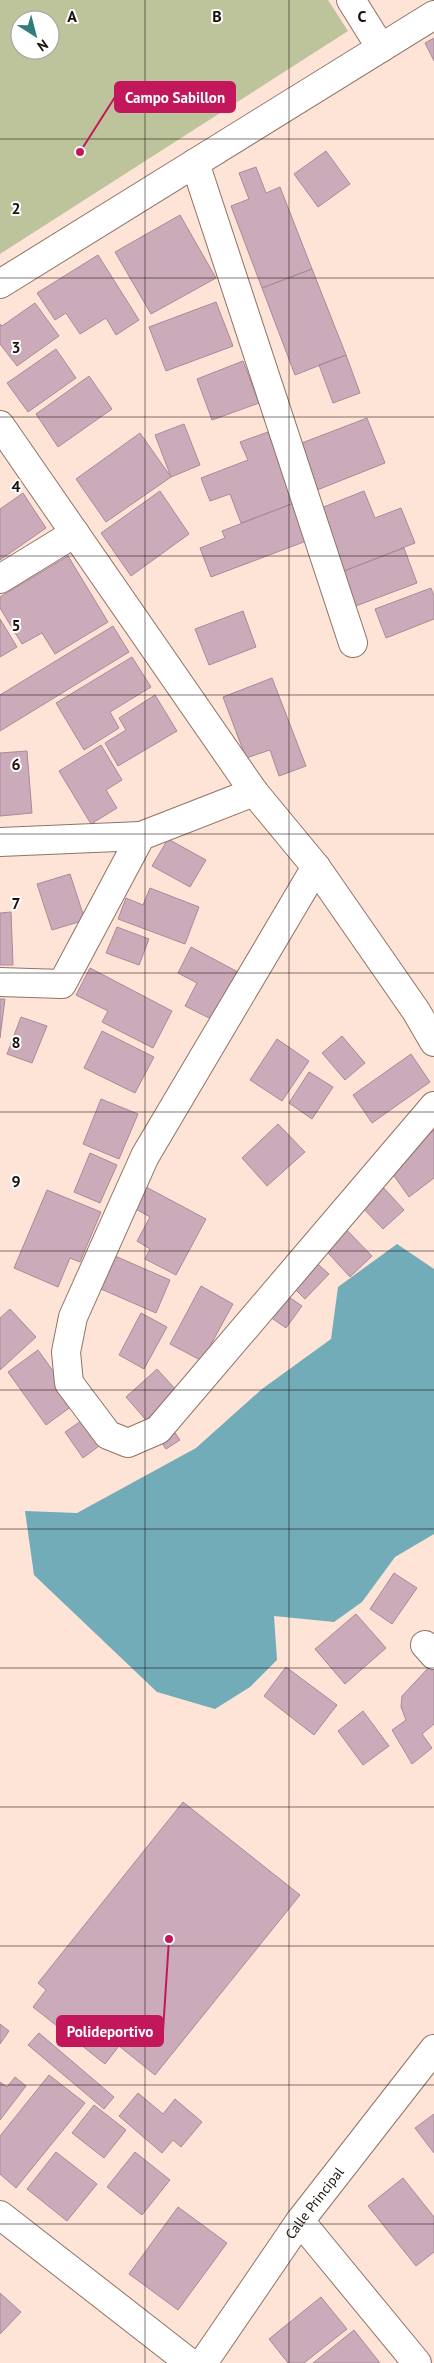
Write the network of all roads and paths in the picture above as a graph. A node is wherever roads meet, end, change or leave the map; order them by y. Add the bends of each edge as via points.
1 (351, 0) edge
2 (434, 16) edge
3 (381, 48) junction
4 (195, 163) junction
5 (0, 284) edge
6 (0, 425) edge
7 (74, 532) junction
8 (0, 579) edge
9 (353, 643) dead end
10 (254, 792) junction
11 (141, 836) junction
12 (0, 842) edge
13 (316, 867) junction
14 (0, 982) edge
15 (434, 1042) edge
16 (434, 1106) edge
17 (434, 2048) edge
18 (0, 2215) edge
19 (300, 2221) junction
20 (190, 2363) edge
21 (203, 2363) edge
22 (417, 2363) edge

1 - 3 street
2 - 3 street
3 - 4 street
4 - 5 street
4 - 9 street
6 - 7 street
7 - 8 street
7 - 10 street
10 - 11 street
10 - 13 street
11 - 12 street
11 - 14 street via 62,984
13 - 15 street
13 - 16 street via 145,1156 73,1317 66,1352 69,1383 108,1435 128,1443 158,1430
17 - 19 street, Calle Principal
18 - 20 street
19 - 21 street, Calle Principal
19 - 22 street

